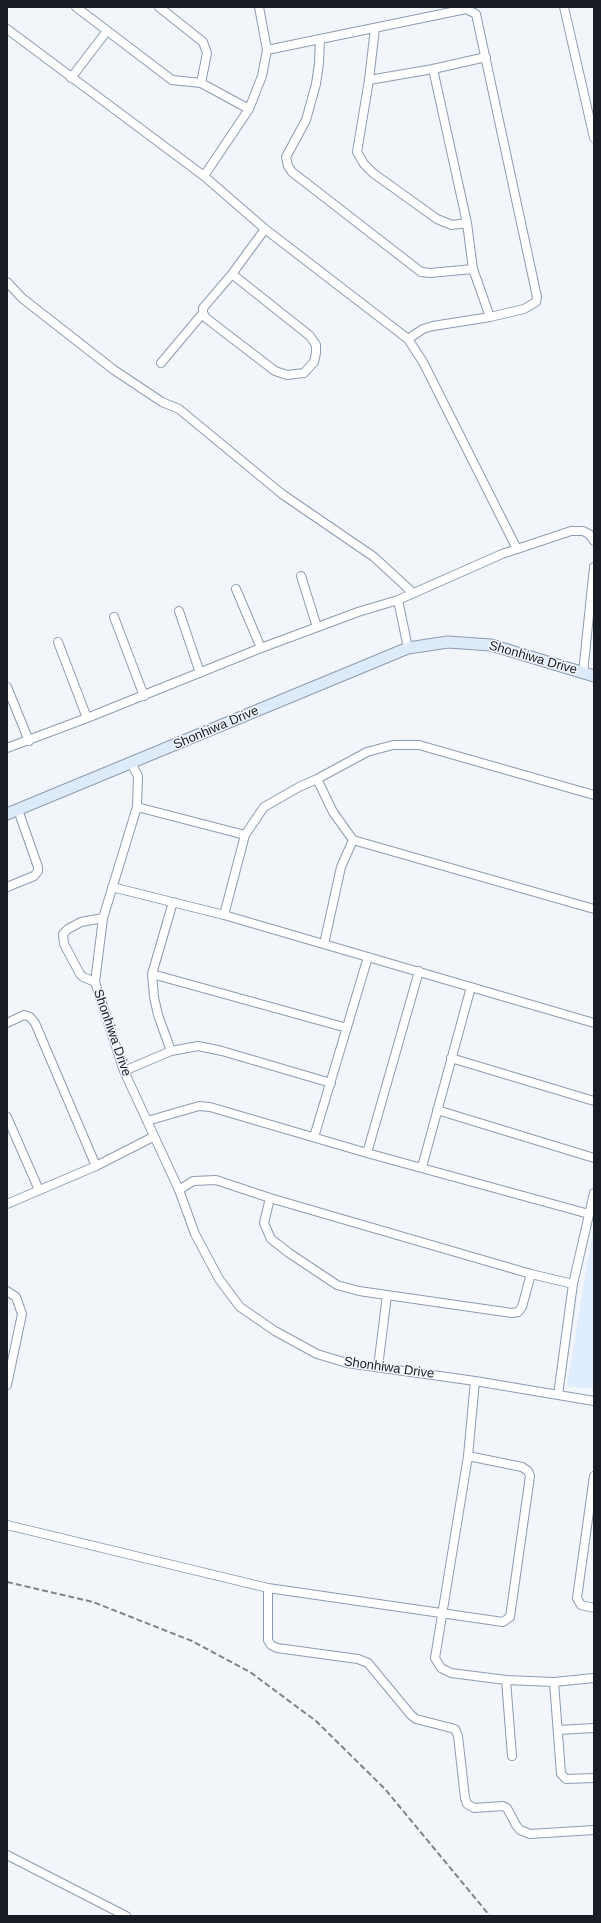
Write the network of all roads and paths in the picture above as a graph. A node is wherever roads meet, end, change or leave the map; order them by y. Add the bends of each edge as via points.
1 (76, 7) edge
2 (159, 7) edge
3 (259, 7) edge
4 (564, 7) edge
5 (375, 28) junction
6 (7, 29) edge
7 (107, 31) junction
8 (320, 39) junction
9 (267, 50) junction
10 (486, 58) junction
11 (433, 69) junction
12 (71, 78) junction
13 (369, 80) junction
14 (201, 82) junction
15 (249, 109) junction
16 (594, 138) edge
17 (204, 176) junction
18 (467, 223) junction
19 (265, 229) junction
20 (473, 269) junction
21 (232, 274) junction
22 (7, 282) edge
23 (203, 313) junction
24 (490, 317) junction
25 (408, 339) junction
26 (161, 363) dead end
27 (591, 533) edge
28 (594, 541) edge
29 (517, 549) junction
30 (594, 567) edge
31 (300, 576) dead end
32 (236, 589) dead end
33 (413, 593) junction
34 (398, 600) junction
35 (178, 610) dead end
36 (114, 617) dead end
37 (317, 627) junction
38 (58, 642) dead end
39 (261, 648) junction
40 (408, 648) junction
41 (200, 673) junction
42 (583, 673) junction
43 (594, 676) edge
44 (7, 687) edge
45 (144, 696) junction
46 (86, 718) junction
47 (29, 740) junction
48 (7, 748) edge
49 (131, 763) junction
50 (317, 779) junction
51 (594, 795) edge
52 (137, 807) junction
53 (18, 810) junction
54 (7, 814) edge
55 (245, 834) junction
56 (353, 840) junction
57 (7, 887) edge
58 (112, 887) junction
59 (173, 902) junction
60 (594, 909) edge
61 (224, 915) junction
62 (103, 918) junction
63 (324, 944) junction
64 (368, 957) junction
65 (419, 971) junction
66 (152, 974) junction
67 (95, 982) junction
68 (471, 987) junction
69 (7, 1022) edge
70 (594, 1023) edge
71 (347, 1028) junction
72 (171, 1051) junction
73 (451, 1058) junction
74 (124, 1071) junction
75 (331, 1083) junction
76 (594, 1101) edge
77 (437, 1110) junction
78 (7, 1117) edge
79 (147, 1121) junction
80 (153, 1137) junction
81 (314, 1137) junction
82 (366, 1153) junction
83 (594, 1158) edge
84 (96, 1166) junction
85 (422, 1167) junction
86 (39, 1190) junction
87 (179, 1190) junction
88 (594, 1193) edge
89 (270, 1198) junction
90 (7, 1204) edge
91 (589, 1214) junction
92 (531, 1274) junction
93 (573, 1284) junction
94 (7, 1291) edge
95 (387, 1295) junction
96 (378, 1367) junction
97 (475, 1381) junction
98 (7, 1384) edge
99 (558, 1395) junction
100 (594, 1401) edge
101 (468, 1456) junction
102 (594, 1476) edge
103 (7, 1525) edge
104 (268, 1588) junction
105 (594, 1608) edge
106 (443, 1614) junction
107 (594, 1678) edge
108 (506, 1680) junction
109 (554, 1682) junction
110 (594, 1728) edge
111 (558, 1730) junction
112 (512, 1756) dead end
113 (594, 1778) edge
114 (594, 1830) edge
115 (7, 1855) edge
116 (126, 1916) edge

1 - 7 street
2 - 14 street via 203,42 207,53
3 - 9 street
4 - 16 street
5 - 8 street
5 - 10 street via 471,11 476,14
5 - 13 street
6 - 12 street
7 - 12 street
7 - 14 street via 172,80
8 - 9 street
8 - 20 street via 316,84 306,120 286,157 288,166 292,172 421,272 430,274
9 - 15 street via 262,76
10 - 11 street
10 - 24 street via 537,297 536,302 524,309
11 - 13 street
11 - 18 street
12 - 17 street
13 - 18 street via 356,152 364,164 437,219 452,225
14 - 15 street
15 - 17 street
17 - 19 street
18 - 20 street
19 - 21 street
19 - 25 street
20 - 24 street
21 - 23 street via 203,308
21 - 23 street via 310,336 316,345 314,362 304,373 286,375 275,371 206,318
22 - 33 street via 22,298 114,370 162,402 179,409 282,494 374,556
23 - 26 street
24 - 25 street via 433,326
25 - 29 street via 423,362
27 - 28 street
27 - 29 street via 571,531
29 - 33 street
30 - 42 street
31 - 37 street
32 - 39 street
33 - 34 street
34 - 37 street
34 - 40 street
35 - 41 street
36 - 45 street
37 - 39 street
38 - 46 street
39 - 41 street
40 - 42 street, Shonhiwa Drive via 448,642 491,645
40 - 49 street, Shonhiwa Drive
41 - 45 street
42 - 43 street, Shonhiwa Drive
44 - 47 street
45 - 46 street
46 - 47 street
47 - 48 street
49 - 52 street, Shonhiwa Drive via 138,776
49 - 53 street
50 - 51 street via 367,752 393,745 419,745
50 - 55 street via 299,786 264,807
50 - 56 street via 333,812
52 - 55 street
52 - 58 street, Shonhiwa Drive
53 - 54 street
53 - 57 street via 38,871 34,876
55 - 61 street
56 - 60 street
56 - 63 street via 341,867
58 - 59 street
58 - 62 street, Shonhiwa Drive
59 - 61 street
59 - 66 street
61 - 63 street
62 - 67 street, Shonhiwa Drive
62 - 67 street via 81,922 63,934 64,944 80,974
63 - 64 street
64 - 65 street
64 - 71 street
65 - 68 street
65 - 82 street
66 - 71 street
66 - 72 street via 158,1015
67 - 74 street, Shonhiwa Drive
68 - 70 street
68 - 73 street
69 - 84 street via 24,1015 35,1023
71 - 75 street
72 - 74 street
72 - 75 street via 198,1046
73 - 76 street
73 - 77 street
74 - 79 street, Shonhiwa Drive
75 - 81 street
77 - 83 street
77 - 85 street
78 - 86 street
79 - 80 street, Shonhiwa Drive
79 - 81 street via 199,1106 210,1107
80 - 84 street
80 - 87 street, Shonhiwa Drive
81 - 82 street
82 - 85 street
84 - 86 street
85 - 91 street
86 - 90 street
87 - 89 street via 194,1181 216,1180
87 - 96 street, Shonhiwa Drive via 195,1234 219,1279 240,1307 275,1331 318,1354 346,1363
88 - 91 street
89 - 92 street
89 - 95 street via 264,1222 272,1239 278,1244 337,1285
91 - 93 street
92 - 93 street
92 - 95 street via 522,1307 518,1312 512,1313
93 - 99 street
94 - 98 street via 16,1297 22,1314
95 - 96 street
96 - 97 street, Shonhiwa Drive
97 - 99 street, Shonhiwa Drive
97 - 101 street
99 - 100 street, Shonhiwa Drive
101 - 106 street
101 - 106 street via 522,1467 530,1476 510,1617 503,1622
102 - 105 street via 577,1598 581,1605
103 - 104 street
104 - 106 street
104 - 114 street via 268,1640 271,1645 277,1648 358,1659 368,1663 416,1719 455,1729 467,1804 474,1808 503,1806 507,1808 520,1830 530,1834
106 - 108 street via 435,1658 441,1668 451,1673
107 - 109 street
108 - 109 street
108 - 112 street
109 - 111 street
110 - 111 street
111 - 113 street via 562,1777
115 - 116 street

